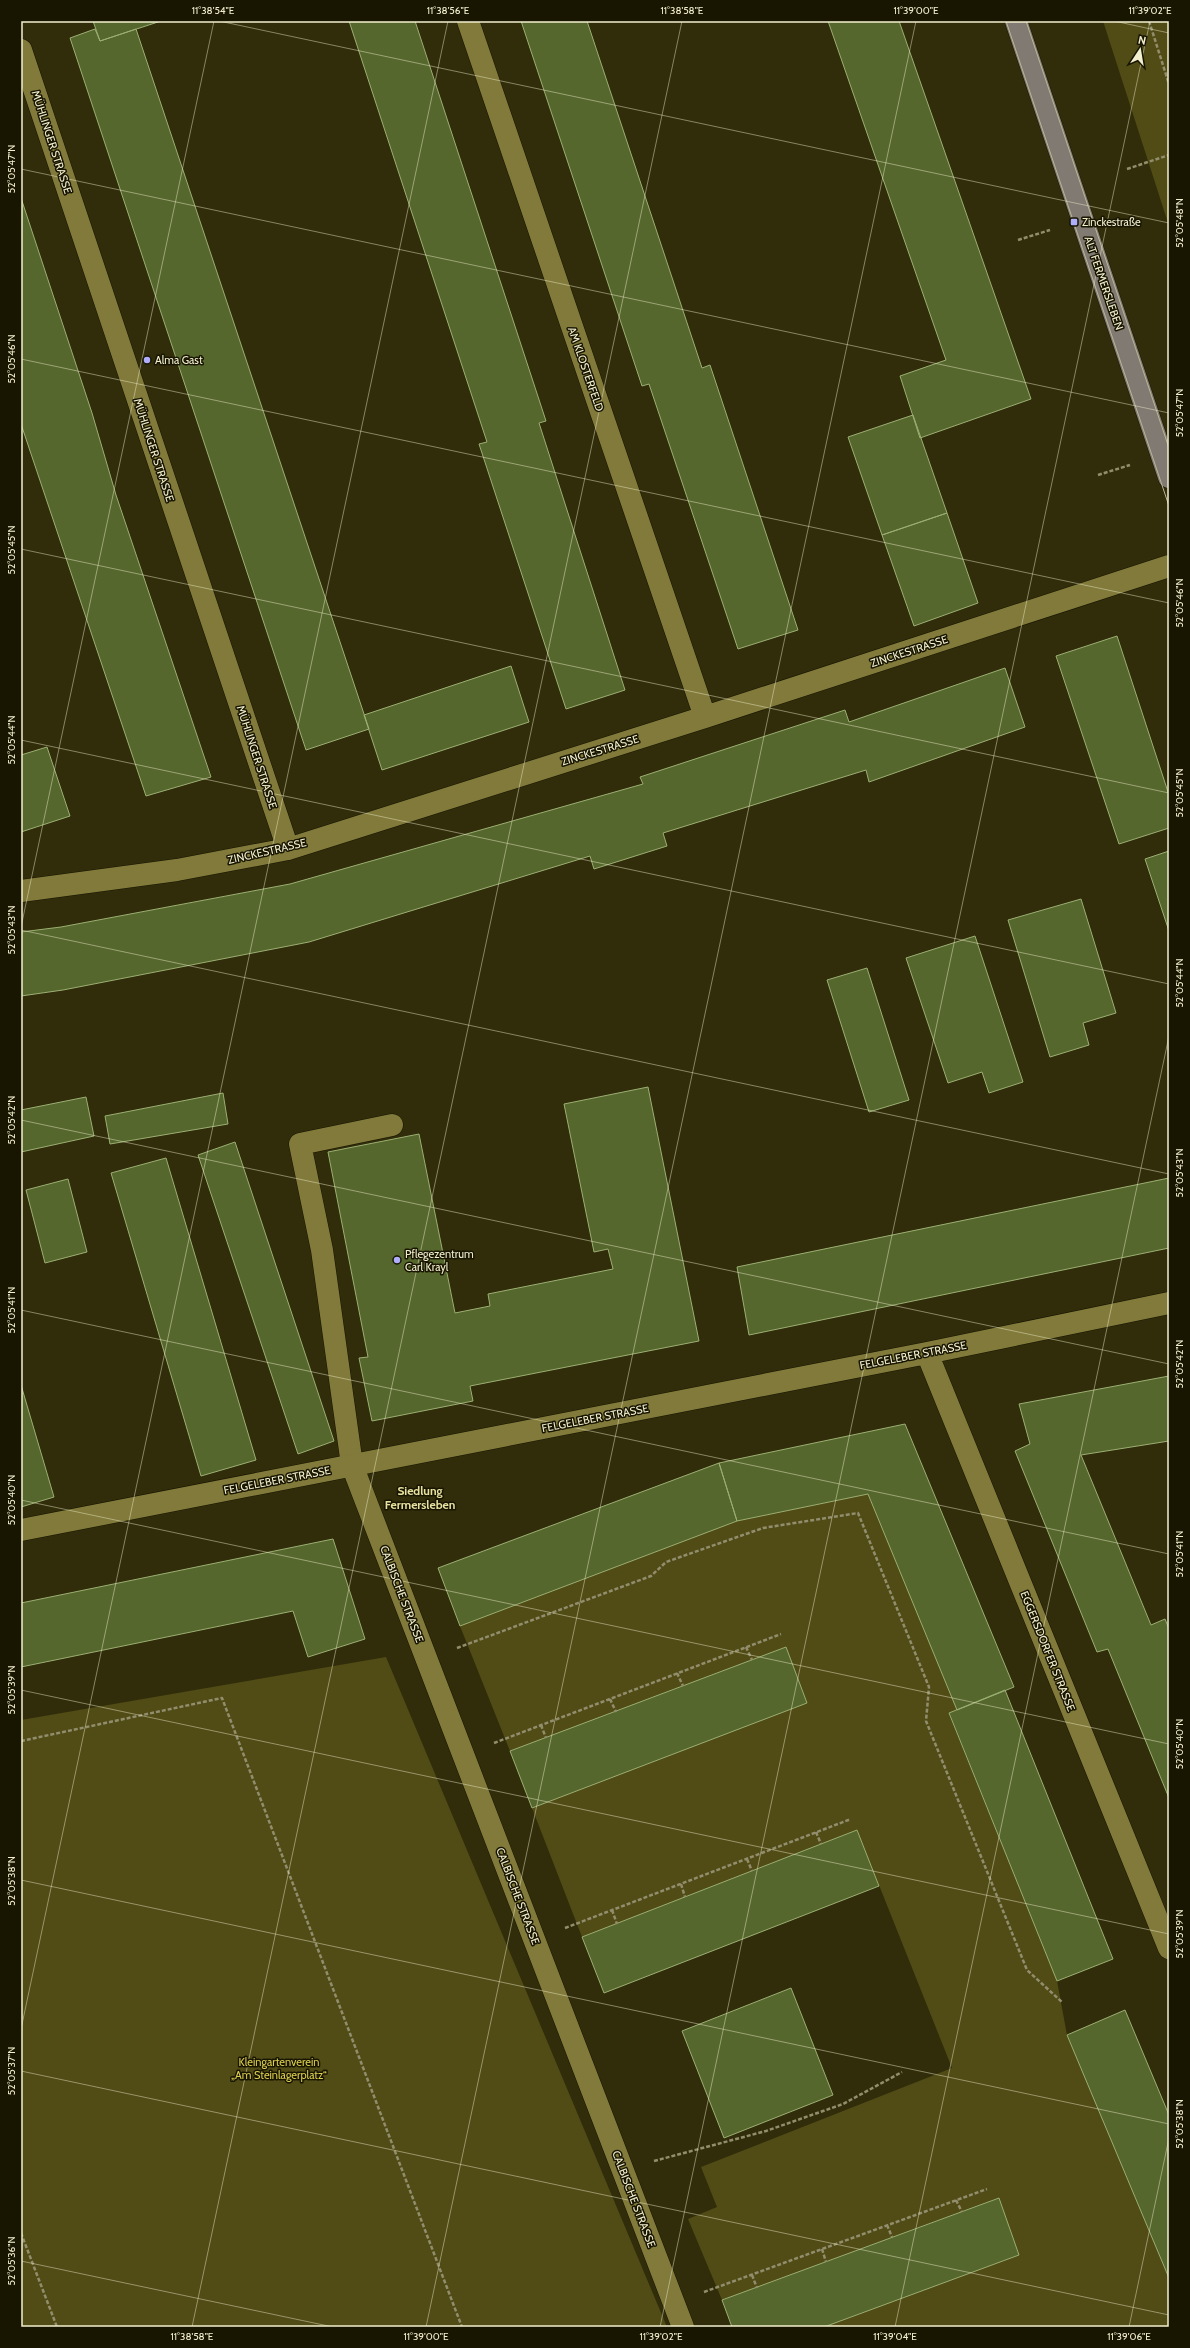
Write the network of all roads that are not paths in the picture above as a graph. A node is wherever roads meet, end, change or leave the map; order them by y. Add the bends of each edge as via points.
1 (468, 21) edge
2 (1016, 21) edge
3 (21, 50) edge
4 (1169, 477) edge
5 (1169, 566) edge
6 (705, 718) junction
7 (288, 849) junction
8 (21, 891) edge
9 (392, 1125) dead end
10 (1169, 1303) edge
11 (927, 1353) junction
12 (352, 1465) junction
13 (21, 1530) edge
14 (1169, 1948) edge
15 (683, 2327) edge

1 - 6 street, AM KLOSTERFELD
2 - 4 main road, ALT FERMERSLEBEN
3 - 7 street, MÜHLINGER STRASSE
5 - 6 street, ZINCKESTRASSE
6 - 7 street, ZINCKESTRASSE
7 - 8 street, ZINCKESTRASSE via 177,870
9 - 12 street, CALBISCHE STRASSE via 300,1144 322,1250
10 - 11 street, FELGELEBER STRASSE
11 - 12 street, FELGELEBER STRASSE
11 - 14 street, EGGERSDORFER STRASSE
12 - 13 street, FELGELEBER STRASSE
12 - 15 street, CALBISCHE STRASSE

